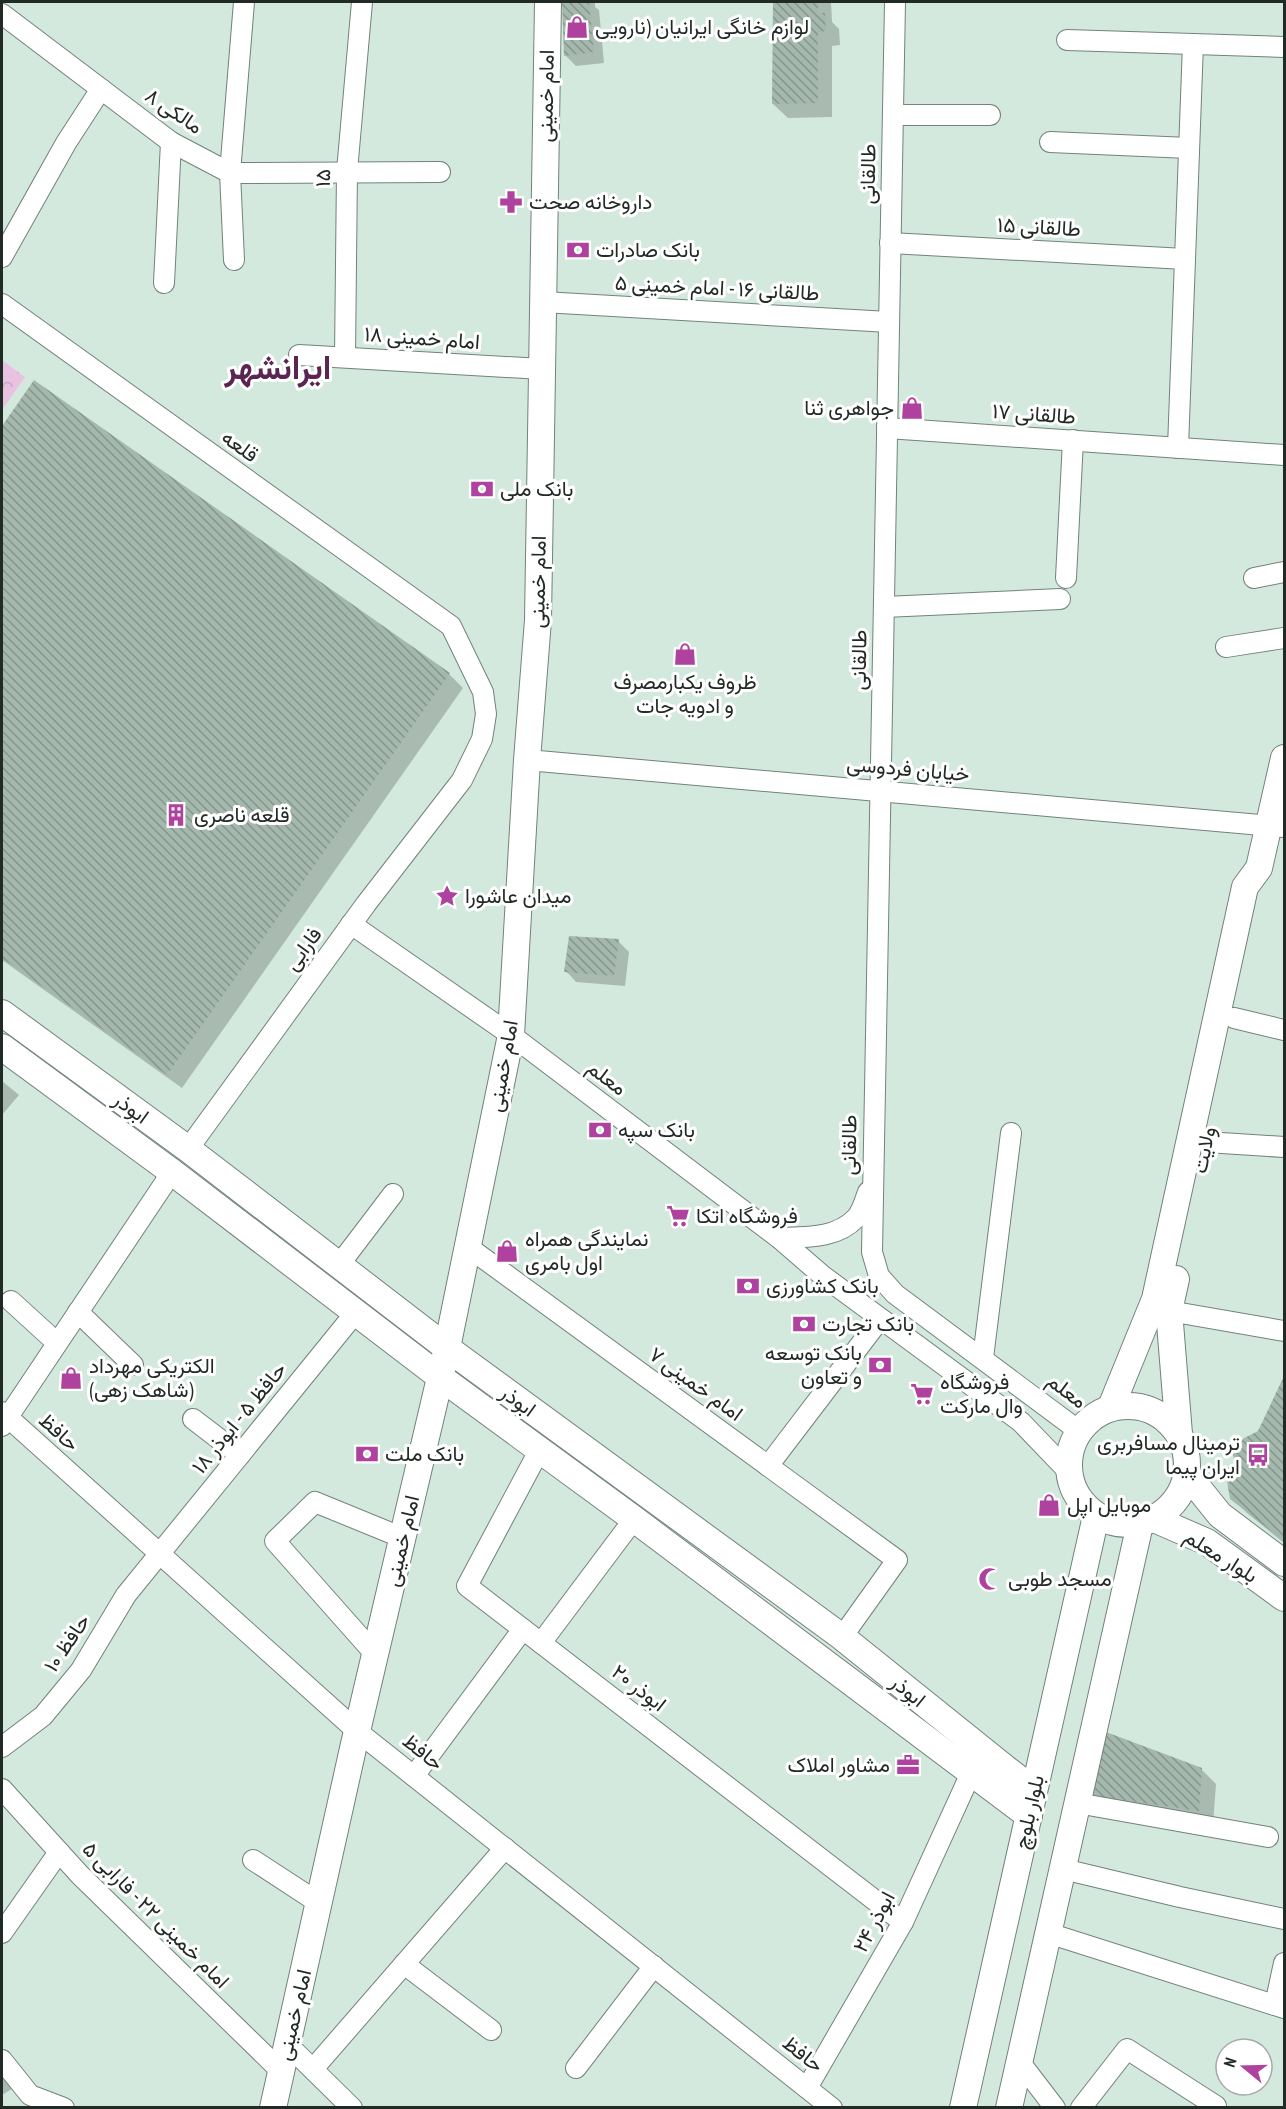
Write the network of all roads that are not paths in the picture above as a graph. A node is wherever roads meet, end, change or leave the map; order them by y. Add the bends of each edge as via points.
1 (244, 2) edge
2 (362, 2) edge
3 (548, 2) edge
4 (895, 2) edge
5 (2, 14) edge
6 (1067, 40) dead end
7 (1193, 44) junction
8 (1284, 47) edge
9 (101, 89) junction
10 (893, 115) junction
11 (990, 115) dead end
12 (171, 142) junction
13 (1050, 142) dead end
14 (1189, 147) junction
15 (347, 171) junction
16 (440, 172) dead end
17 (230, 173) junction
18 (890, 243) junction
19 (2, 257) edge
20 (1185, 259) junction
21 (234, 261) dead end
22 (164, 282) dead end
23 (543, 302) junction
24 (2, 304) edge
25 (889, 322) junction
26 (299, 355) dead end
27 (345, 357) junction
28 (542, 369) junction
29 (887, 428) junction
30 (1073, 440) junction
31 (1178, 448) junction
32 (1284, 455) edge
33 (1284, 572) edge
34 (1066, 578) dead end
35 (1254, 578) dead end
36 (1060, 599) dead end
37 (884, 607) junction
38 (451, 626) joint
39 (1284, 638) edge
40 (1226, 647) dead end
41 (1284, 758) edge
42 (527, 760) junction
43 (881, 790) junction
44 (1277, 826) edge
45 (1259, 868) junction
46 (351, 924) junction
47 (2, 1013) edge
48 (1234, 1018) junction
49 (1284, 1030) edge
50 (511, 1035) junction
51 (2, 1047) edge
52 (1011, 1133) dead end
53 (1206, 1142) junction
54 (1284, 1147) edge
55 (188, 1149) junction
56 (172, 1172) junction
57 (872, 1184) junction
58 (393, 1194) dead end
59 (779, 1238) junction
60 (468, 1247) junction
61 (339, 1265) junction
62 (11, 1301) dead end
63 (909, 1305) joint
64 (1162, 1305) junction
65 (78, 1312) junction
66 (356, 1312) junction
67 (880, 1319) junction
68 (1284, 1331) edge
69 (57, 1343) junction
70 (447, 1348) junction
71 (983, 1358) junction
72 (133, 1365) dead end
73 (440, 1377) junction
74 (1111, 1407) junction
75 (4, 1419) edge
76 (193, 1419) dead end
77 (1079, 1431) junction
78 (1179, 1434) junction
79 (540, 1449) junction
80 (240, 1455) junction
81 (768, 1466) junction
82 (1068, 1471) junction
83 (1187, 1474) junction
84 (1096, 1516) junction
85 (634, 1519) junction
86 (1147, 1521) junction
87 (403, 1538) junction
88 (161, 1555) junction
89 (1284, 1563) edge
90 (1284, 1598) edge
91 (523, 1629) junction
92 (842, 1637) junction
93 (541, 1643) junction
94 (375, 1654) junction
95 (357, 1731) junction
96 (2, 1747) edge
97 (971, 1773) junction
98 (414, 1776) junction
99 (2, 1789) edge
100 (1034, 1790) junction
101 (1077, 1803) junction
102 (1029, 1816) junction
103 (1268, 1837) dead end
104 (504, 1848) junction
105 (59, 1852) junction
106 (253, 1860) dead end
107 (1063, 1869) junction
108 (319, 1903) junction
109 (1284, 1919) edge
110 (903, 1922) junction
111 (2, 1933) edge
112 (1048, 1933) junction
113 (1284, 1963) edge
114 (404, 1964) junction
115 (654, 1966) junction
116 (1280, 2006) edge
117 (491, 2030) dead end
118 (287, 2044) junction
119 (2, 2060) edge
120 (1019, 2061) junction
121 (576, 2068) dead end
122 (313, 2069) junction
123 (281, 2072) junction
124 (807, 2088) junction
125 (1216, 2106) dead end
126 (64, 2108) edge
127 (273, 2108) edge
128 (352, 2108) edge
129 (832, 2108) edge
130 (963, 2108) edge
131 (1009, 2108) edge
132 (1055, 2108) edge
133 (1081, 2108) edge

1 - 17 street
2 - 15 street, ۱۵
3 - 23 main road, امام خمینی
4 - 10 street, طالقانی
5 - 9 street, مالکی ۸
6 - 7 street
7 - 8 street
7 - 14 street
9 - 12 street, مالکی ۸
9 - 19 street
10 - 11 street
10 - 18 street, طالقانی
12 - 17 street, مالکی ۸
12 - 22 street
13 - 14 street
14 - 20 street
15 - 16 street, مالکی ۸
15 - 17 street, مالکی ۸
15 - 27 street, ۱۵
17 - 21 street
18 - 20 street, طالقانی ۱۵
18 - 25 street, طالقانی
20 - 31 street
23 - 25 street, طالقانی ۱۶ - امام خمینی ۵
23 - 28 main road, امام خمینی
24 - 38 street, قلعه
25 - 29 street, طالقانی
26 - 27 street, امام خمینی ۱۸
27 - 28 street, امام خمینی ۱۸
28 - 42 main road, امام خمینی via 538,621
29 - 30 street, طالقانی ۱۷
29 - 37 street, طالقانی
30 - 31 street, طالقانی ۱۷
30 - 34 street
31 - 32 street, طالقانی ۱۷
33 - 35 street
36 - 37 street
37 - 43 street, طالقانی
38 - 46 street, فارابی via 483,692 486,714 482,739 462,780
39 - 40 street
41 - 44 main road, ولایت
42 - 43 street, خیابان فردوسی
42 - 50 main road, امام خمینی
43 - 44 street, خیابان فردوسی
43 - 57 street, طالقانی
44 - 45 main road, ولایت
45 - 48 main road, ولایت via 1262,891
45 - 64 main road, ولایت via 1245,887
46 - 50 street, معلم
46 - 55 street, فارابی
47 - 55 main road, ابوذر
48 - 49 street
48 - 53 main road, ولایت
50 - 59 street, معلم
50 - 60 main road, امام خمینی
51 - 56 main road, ابوذر
52 - 71 street
53 - 54 street
53 - 64 main road, ولایت
55 - 61 main road, ابوذر
56 - 65 street
56 - 66 main road, ابوذر
57 - 59 street via 858,1217 843,1228 822,1236
57 - 63 street, طالقانی via 872,1252 879,1276
58 - 61 street
59 - 67 street, معلم
60 - 70 main road, امام خمینی
60 - 81 street, امام خمینی ۷
61 - 70 main road, ابوذر
62 - 69 street
63 - 71 street, معلم
64 - 68 street
64 - 74 main road
64 - 78 main road, ولایت
65 - 69 street
65 - 72 street
66 - 73 main road, ابوذر
66 - 80 street, حافظ ۵ - ابوذر ۱۸
67 - 81 street
67 - 82 street, معلم via 1021,1422
69 - 75 street
70 - 73 main road, امام خمینی
70 - 92 main road, ابوذر
71 - 77 street, معلم
73 - 79 main road, ابوذر
73 - 87 main road, امام خمینی
74 - 77 main road via 1095,1415
74 - 78 main road via 1146,1408 1166,1418
75 - 88 street, حافظ
76 - 80 street
77 - 82 main road via 1069,1453
78 - 83 main road via 1187,1453
79 - 85 main road, ابوذر
79 - 91 street, ابوذر ۲۰ via 467,1586
80 - 88 street, حافظ ۵ - ابوذر ۱۸
81 - 92 street, امام خمینی ۷ via 897,1560
82 - 84 main road via 1074,1491
83 - 86 main road via 1170,1507
83 - 89 main road, بلوار معلم via 1220,1515
84 - 86 main road via 1113,1523
84 - 100 main road, بلوار بلوچ
85 - 93 street
85 - 97 main road, ابوذر
86 - 90 main road, بلوار معلم via 1207,1542
86 - 101 main road
87 - 94 main road, امام خمینی
87 - 94 street via 315,1502 275,1541
88 - 95 street, حافظ
88 - 96 street, حافظ ۱۰ via 126,1595 81,1670 43,1716
91 - 93 street, ابوذر ۲۰
91 - 98 street
92 - 100 main road, ابوذر
93 - 110 street, ابوذر ۲۰
94 - 95 main road, امام خمینی
95 - 98 street, حافظ
95 - 108 main road, امام خمینی
97 - 102 main road, ابوذر
97 - 110 street, ابوذر ۲۴
98 - 104 street, حافظ
99 - 105 street, امام خمینی ۲۲ - فارابی ۵
100 - 102 main road, بلوار بلوچ
101 - 103 street
101 - 107 main road
102 - 130 main road, بلوار بلوچ
104 - 114 street
104 - 115 street, حافظ
105 - 111 street
105 - 123 street, امام خمینی ۲۲ - فارابی ۵
106 - 108 street
107 - 109 street
107 - 112 main road
108 - 118 main road, امام خمینی
110 - 124 street, ابوذر ۲۴
112 - 116 street
112 - 120 main road
113 - 116 street
114 - 117 street
114 - 122 street
115 - 121 street
115 - 124 street, حافظ
118 - 122 street
118 - 123 main road, امام خمینی
119 - 126 street via 30,2095
120 - 131 main road
120 - 132 street
122 - 128 street
123 - 127 main road, امام خمینی
124 - 129 street, حافظ
125 - 133 street via 1127,2049

